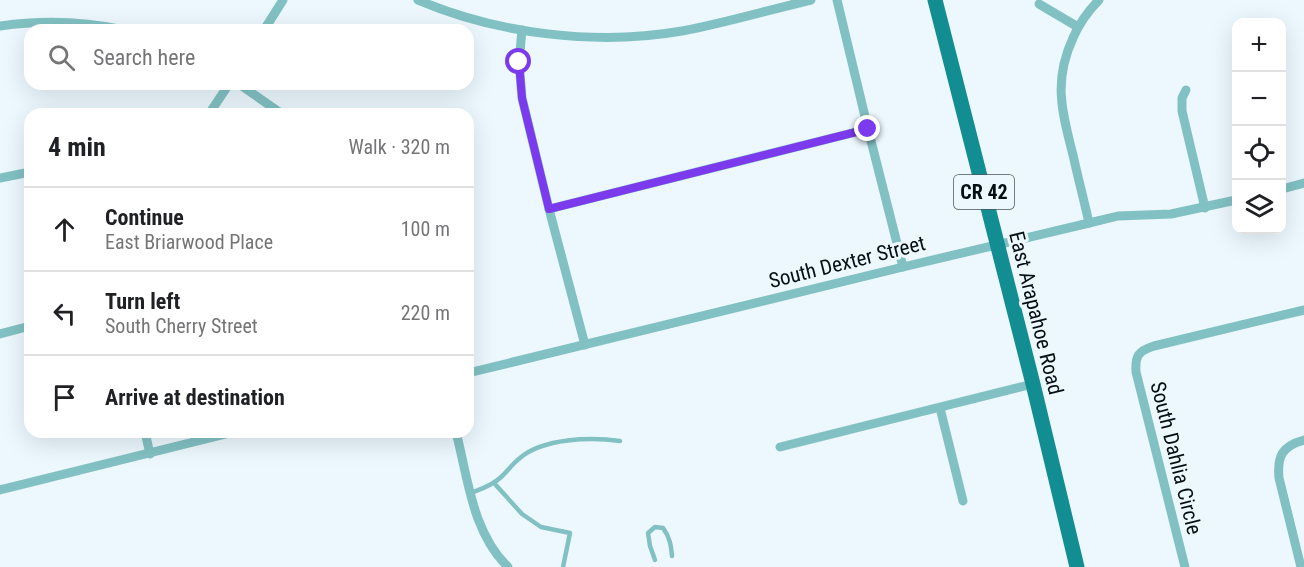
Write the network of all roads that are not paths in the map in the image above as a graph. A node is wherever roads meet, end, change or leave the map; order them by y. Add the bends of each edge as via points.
1 (282, 0) edge
2 (418, 0) edge
3 (811, 0) edge
4 (837, 0) edge
5 (935, 0) edge
6 (1099, 0) edge
7 (1039, 4) dead end
8 (91, 24) edge
9 (268, 24) edge
10 (0, 26) edge
11 (1078, 27) junction
12 (522, 30) junction
13 (225, 90) edge
14 (248, 90) edge
15 (1186, 90) dead end
16 (213, 108) edge
17 (273, 108) edge
18 (868, 129) junction
19 (24, 173) edge
20 (0, 178) edge
21 (1304, 183) edge
22 (1286, 188) edge
23 (1232, 201) edge
24 (1205, 208) junction
25 (549, 209) junction
26 (1089, 223) junction
27 (998, 245) junction
28 (903, 267) junction
29 (1304, 310) edge
30 (24, 328) edge
31 (0, 334) edge
32 (585, 345) junction
33 (474, 372) edge
34 (1033, 384) junction
35 (940, 408) junction
36 (146, 438) edge
37 (211, 438) edge
38 (458, 438) edge
39 (1304, 440) edge
40 (620, 441) dead end
41 (780, 447) dead end
42 (150, 454) junction
43 (494, 483) junction
44 (0, 490) edge
45 (471, 492) junction
46 (963, 501) dead end
47 (672, 556) dead end
48 (655, 560) dead end
49 (508, 567) edge
50 (563, 567) edge
51 (1077, 567) edge
52 (1185, 567) edge
53 (1301, 567) edge

1 - 9 street
2 - 12 street via 458,15
3 - 12 street via 715,24 645,36 568,36
4 - 18 street
5 - 27 main road, East Arapahoe Road / CR 42
6 - 11 street
7 - 11 street
8 - 10 street via 54,21
11 - 26 street via 1066,52 1060,91
12 - 25 street via 520,83
13 - 16 street
14 - 17 street
15 - 24 street via 1182,111
18 - 25 street
18 - 28 street
19 - 20 street
21 - 22 street
23 - 24 street, South Dexter Street
24 - 26 street, South Dexter Street via 1118,216
25 - 32 street
26 - 27 street, South Dexter Street
27 - 28 street, South Dexter Street
27 - 34 main road, East Arapahoe Road / CR 42
28 - 32 street, South Dexter Street
29 - 52 street, South Dahlia Circle via 1134,354
30 - 31 street
32 - 33 street, South Dexter Street
34 - 35 street
34 - 51 main road, East Arapahoe Road / CR 42
35 - 41 street
35 - 46 street
36 - 42 street
37 - 42 street
38 - 45 street
39 - 53 street via 1277,450 1279,478
40 - 43 lane via 587,439 537,448 518,459
42 - 44 street
43 - 45 lane
43 - 50 lane via 522,514 541,527 570,533
45 - 49 street via 483,532
47 - 48 lane via 666,532 655,527 648,533

